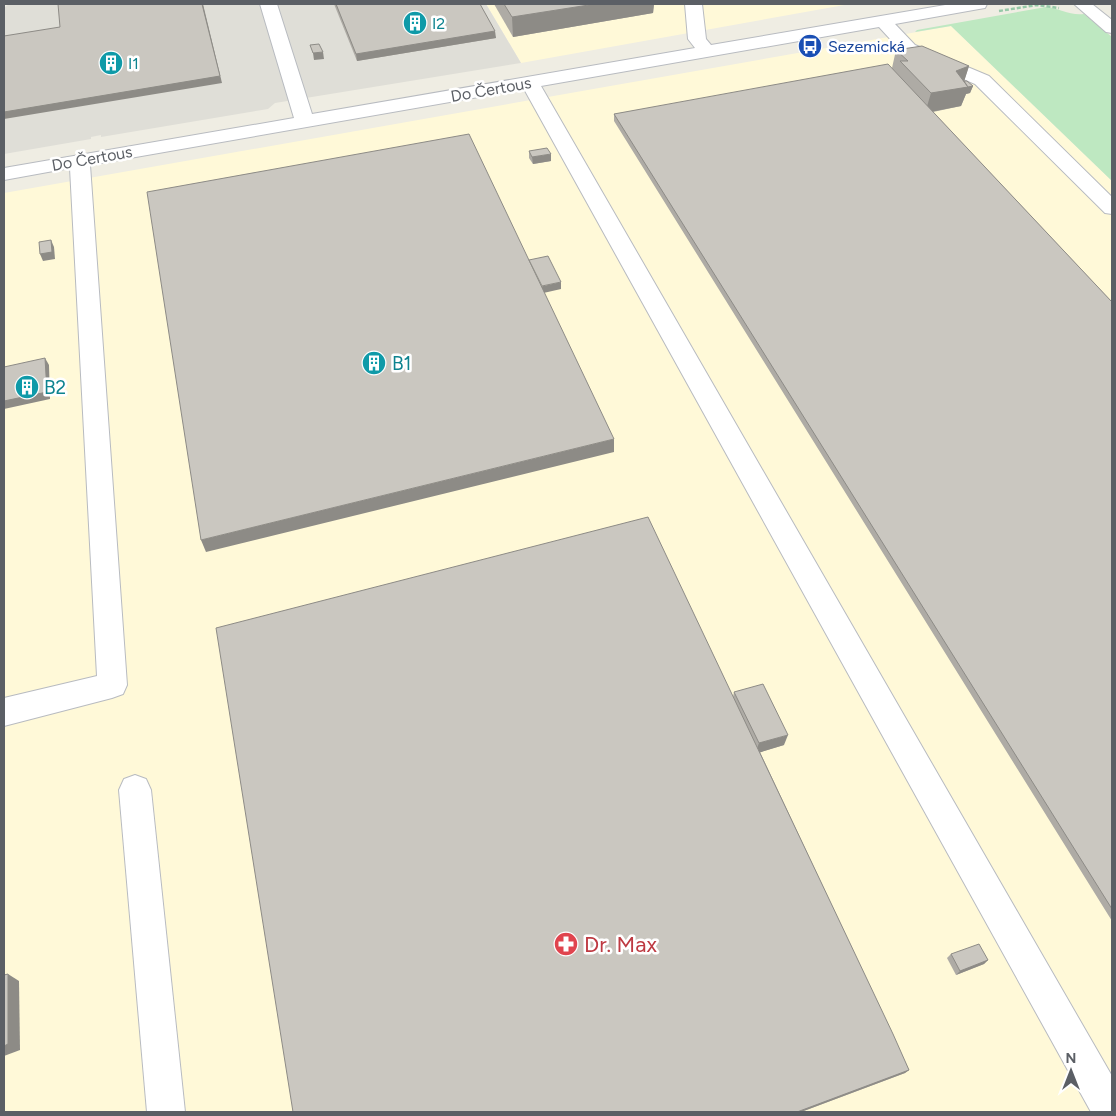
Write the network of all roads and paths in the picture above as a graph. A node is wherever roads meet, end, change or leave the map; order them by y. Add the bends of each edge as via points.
1 (268, 4) edge
2 (693, 4) edge
3 (979, 4) edge
4 (1086, 7) edge
5 (996, 12) dead end
6 (883, 20) junction
7 (1112, 28) edge
8 (706, 51) junction
9 (529, 82) junction
10 (305, 121) junction
11 (80, 160) junction
12 (4, 174) edge
13 (1112, 208) edge
14 (4, 712) edge
15 (135, 790) dead end
16 (166, 1112) edge
17 (1112, 1112) edge

1 - 10 street
2 - 8 street via 698,39
3 - 6 street, Do Čertous
4 - 5 path via 1074,13 1051,4
4 - 7 street
6 - 8 street, Do Čertous
6 - 13 street via 909,49 982,80
8 - 9 street, Do Čertous
9 - 10 street, Do Čertous
9 - 17 street
10 - 11 street, Do Čertous
11 - 12 street, Do Čertous
11 - 14 street via 112,685
15 - 16 street

